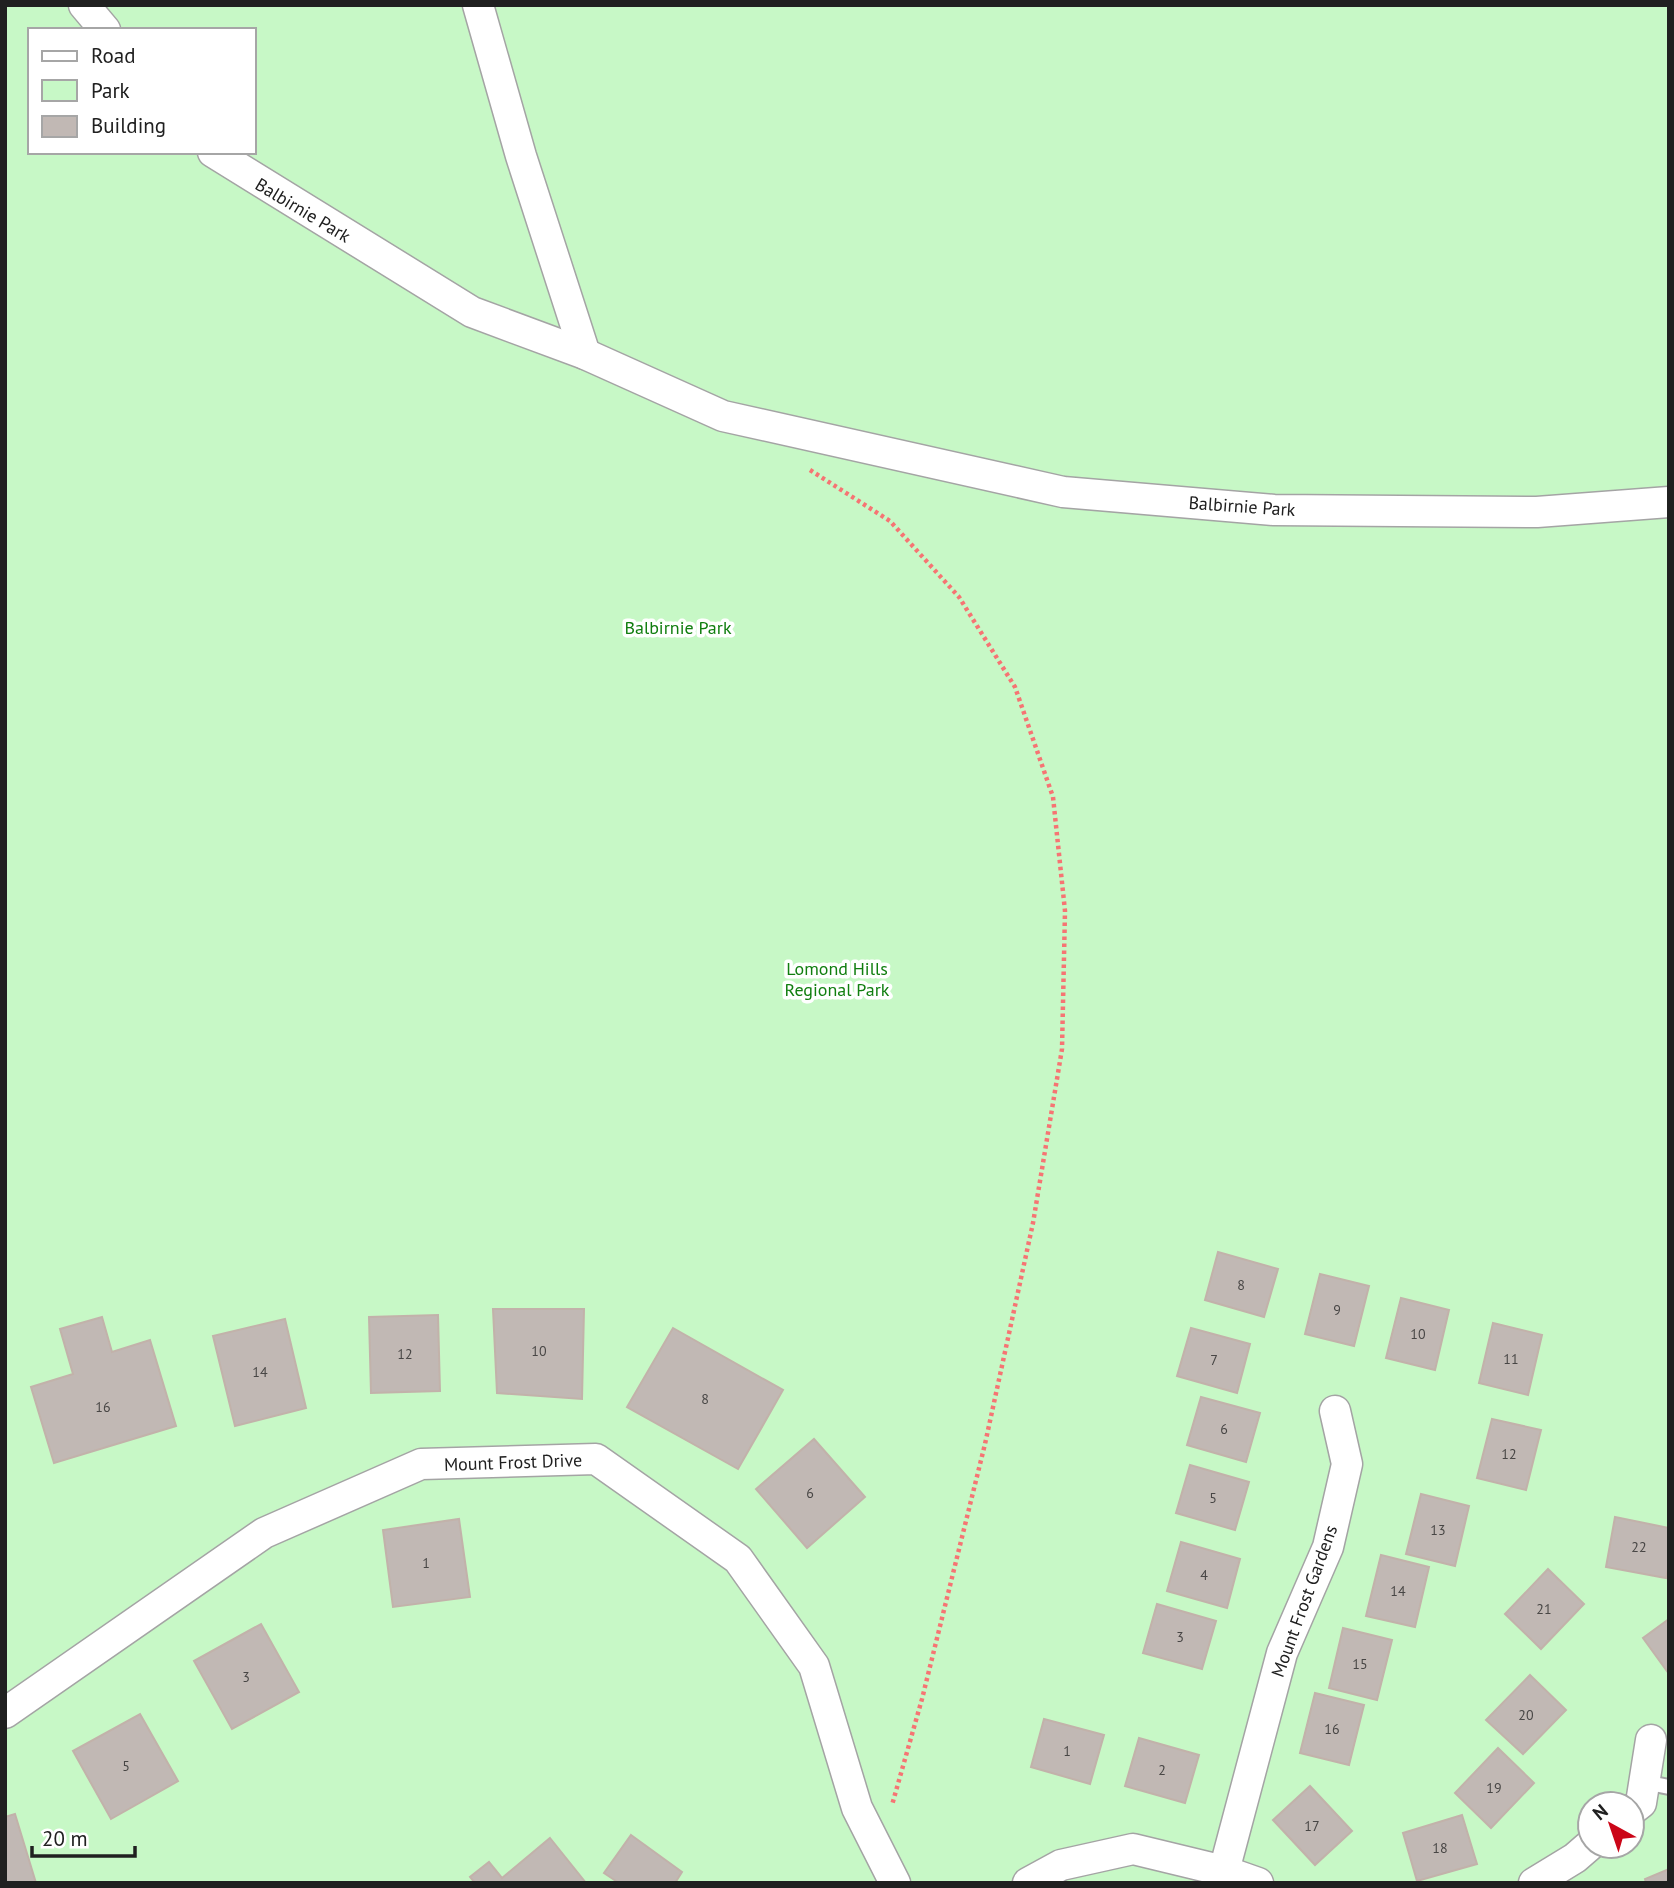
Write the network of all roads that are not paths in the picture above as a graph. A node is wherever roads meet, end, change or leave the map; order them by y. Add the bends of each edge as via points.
1 (84, 5) edge
2 (478, 5) edge
3 (103, 28) edge
4 (216, 154) edge
5 (585, 354) junction
6 (1669, 502) edge
7 (1335, 1411) dead end
8 (5, 1713) edge
9 (1651, 1740) dead end
10 (1656, 1784) edge
11 (1576, 1857) edge
12 (1224, 1871) junction
13 (895, 1883) edge
14 (1028, 1883) edge
15 (1258, 1883) edge
16 (1534, 1883) edge

1 - 3 street
2 - 5 street
4 - 5 street, Balbirnie Park via 472,312
5 - 6 street, Balbirnie Park via 723,416 1063,492 1274,510 1537,512
7 - 12 street, Mount Frost Gardens via 1347,1464 1328,1547 1282,1653
8 - 13 street, Mount Frost Drive via 264,1533 421,1464 596,1459 738,1559 814,1666 857,1808
9 - 10 street
11 - 16 street
12 - 14 street via 1133,1849 1061,1865
12 - 15 street

